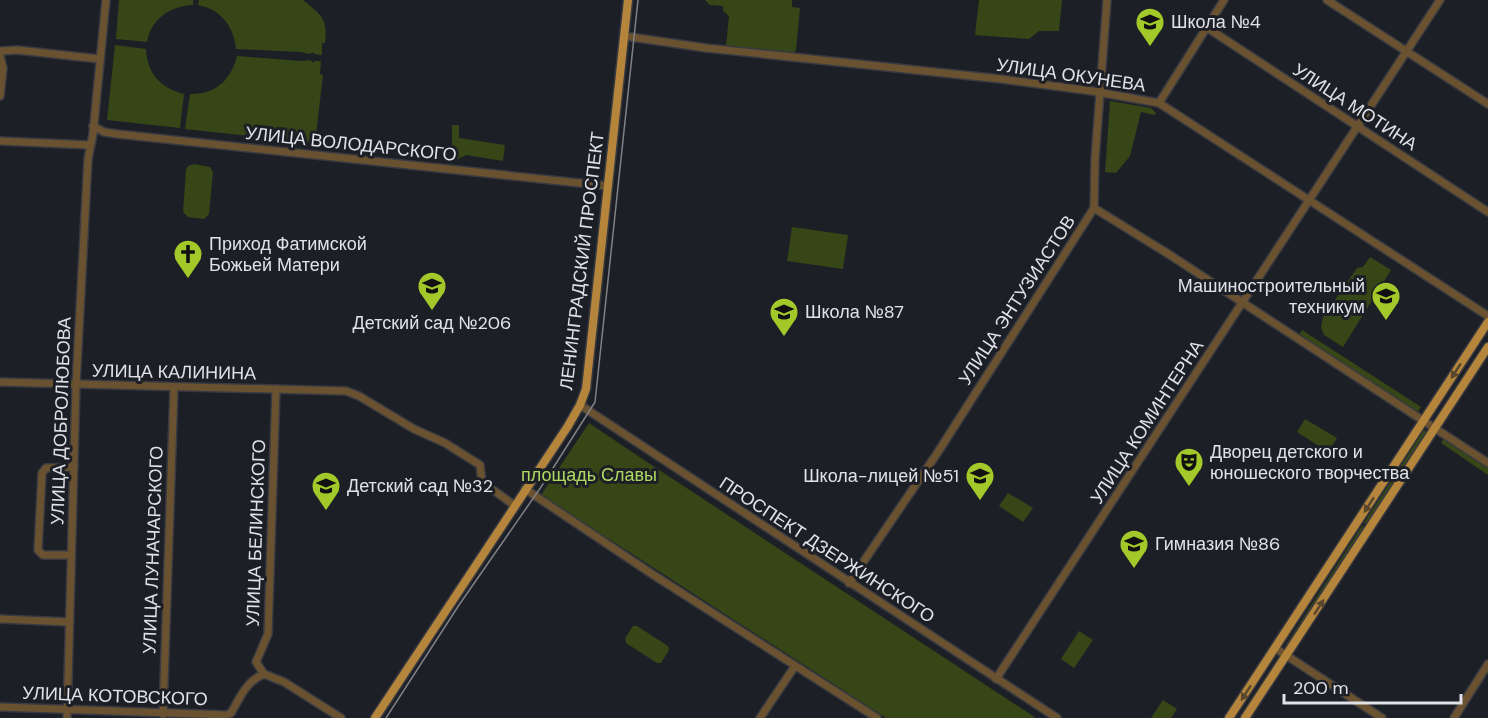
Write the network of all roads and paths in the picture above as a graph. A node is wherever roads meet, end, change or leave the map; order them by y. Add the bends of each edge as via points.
1 (106, 0) edge
2 (628, 0) edge
3 (1107, 0) edge
4 (1224, 0) edge
5 (1327, 0) edge
6 (1440, 0) edge
7 (1206, 27) junction
8 (624, 36) junction
9 (0, 51) edge
10 (1406, 52) junction
11 (0, 56) edge
12 (100, 59) junction
13 (1102, 93) junction
14 (0, 96) edge
15 (1159, 103) junction
16 (1488, 104) edge
17 (93, 126) junction
18 (1357, 127) junction
19 (0, 141) edge
20 (90, 145) junction
21 (608, 186) junction
22 (1309, 202) junction
23 (1094, 208) junction
24 (1488, 212) edge
25 (1243, 303) junction
26 (1488, 316) edge
27 (1488, 322) edge
28 (1488, 347) edge
29 (0, 382) edge
30 (76, 385) junction
31 (174, 388) junction
32 (276, 389) junction
33 (580, 405) junction
34 (1424, 421) junction
35 (1435, 428) junction
36 (1488, 463) edge
37 (74, 467) junction
38 (525, 489) junction
39 (514, 505) junction
40 (71, 555) junction
41 (849, 583) junction
42 (0, 619) edge
43 (69, 622) junction
44 (1275, 648) junction
45 (1287, 656) junction
46 (1488, 664) edge
47 (795, 666) junction
48 (264, 674) junction
49 (996, 679) junction
50 (0, 707) edge
51 (67, 709) junction
52 (163, 714) junction
53 (66, 718) edge
54 (341, 718) edge
55 (375, 718) edge
56 (760, 718) edge
57 (877, 718) edge
58 (1057, 718) edge
59 (1229, 718) edge
60 (1245, 718) edge
61 (1382, 718) edge
62 (1454, 718) edge

1 - 12 street, УЛИЦА ДОБРОЛЮБОВА
2 - 8 main road, ЛЕНИНГРАДСКИЙ ПРОСПЕКТ
3 - 13 street, УЛИЦА ЭНТУЗИАСТОВ
4 - 7 street
5 - 10 street
6 - 10 street, УЛИЦА КОМИНТЕРНА
7 - 15 street
7 - 18 street, УЛИЦА МОТИНА
8 - 13 street, УЛИЦА ОКУНЕВА
8 - 21 main road, ЛЕНИНГРАДСКИЙ ПРОСПЕКТ
9 - 12 street
10 - 16 street
10 - 18 street, УЛИЦА КОМИНТЕРНА
11 - 14 street
12 - 17 street, УЛИЦА ДОБРОЛЮБОВА
13 - 15 street, УЛИЦА ОКУНЕВА
13 - 23 street, УЛИЦА ЭНТУЗИАСТОВ
15 - 22 street, УЛИЦА ОКУНЕВА
17 - 20 street, УЛИЦА ДОБРОЛЮБОВА
17 - 21 street, УЛИЦА ВОЛОДАРСКОГО via 117,134
18 - 22 street, УЛИЦА КОМИНТЕРНА
18 - 24 street, УЛИЦА МОТИНА
19 - 20 street
20 - 30 street, УЛИЦА ДОБРОЛЮБОВА
21 - 33 main road, ЛЕНИНГРАДСКИЙ ПРОСПЕКТ via 586,389
22 - 25 street, УЛИЦА КОМИНТЕРНА
22 - 26 street, УЛИЦА ОКУНЕВА
23 - 25 street
23 - 41 street, УЛИЦА ЭНТУЗИАСТОВ
25 - 34 street
25 - 49 street, УЛИЦА КОМИНТЕРНА
27 -> 34 main road
28 - 35 main road
29 - 30 street, УЛИЦА КАЛИНИНА
30 - 31 street, УЛИЦА КАЛИНИНА
30 - 37 street, УЛИЦА ДОБРОЛЮБОВА
31 - 32 street, УЛИЦА КАЛИНИНА
31 - 52 street, УЛИЦА ЛУНАЧАРСКОГО
32 - 39 street via 346,391 360,396 480,465 482,482
32 - 48 street, УЛИЦА БЕЛИНСКОГО via 268,634 256,662
33 - 38 main road, ЛЕНИНГРАДСКИЙ ПРОСПЕКТ
33 - 41 street, ПРОСПЕКТ ДЗЕРЖИНСКОГО
34 - 35 street
34 -> 44 main road
35 - 36 street
45 -> 35 main road
37 - 40 street, УЛИЦА ДОБРОЛЮБОВА
37 - 40 street via 46,468 42,472 38,550 43,555
38 - 39 main road, ЛЕНИНГРАДСКИЙ ПРОСПЕКТ
38 - 47 street
39 - 55 main road, ЛЕНИНГРАДСКИЙ ПРОСПЕКТ
40 - 43 street, УЛИЦА ДОБРОЛЮБОВА
41 - 49 street, ПРОСПЕКТ ДЗЕРЖИНСКОГО
42 - 43 street
43 - 51 street, УЛИЦА ДОБРОЛЮБОВА
44 - 45 street
44 -> 59 main road
45 - 60 main road
45 - 61 street
46 - 62 street
47 - 56 street
47 - 57 street
48 - 52 street, УЛИЦА КОТОВСКОГО via 248,684 231,713
48 - 54 street
49 - 58 street, ПРОСПЕКТ ДЗЕРЖИНСКОГО
50 - 51 street, УЛИЦА КОТОВСКОГО
51 - 52 street, УЛИЦА КОТОВСКОГО
51 - 53 street, УЛИЦА ДОБРОЛЮБОВА

